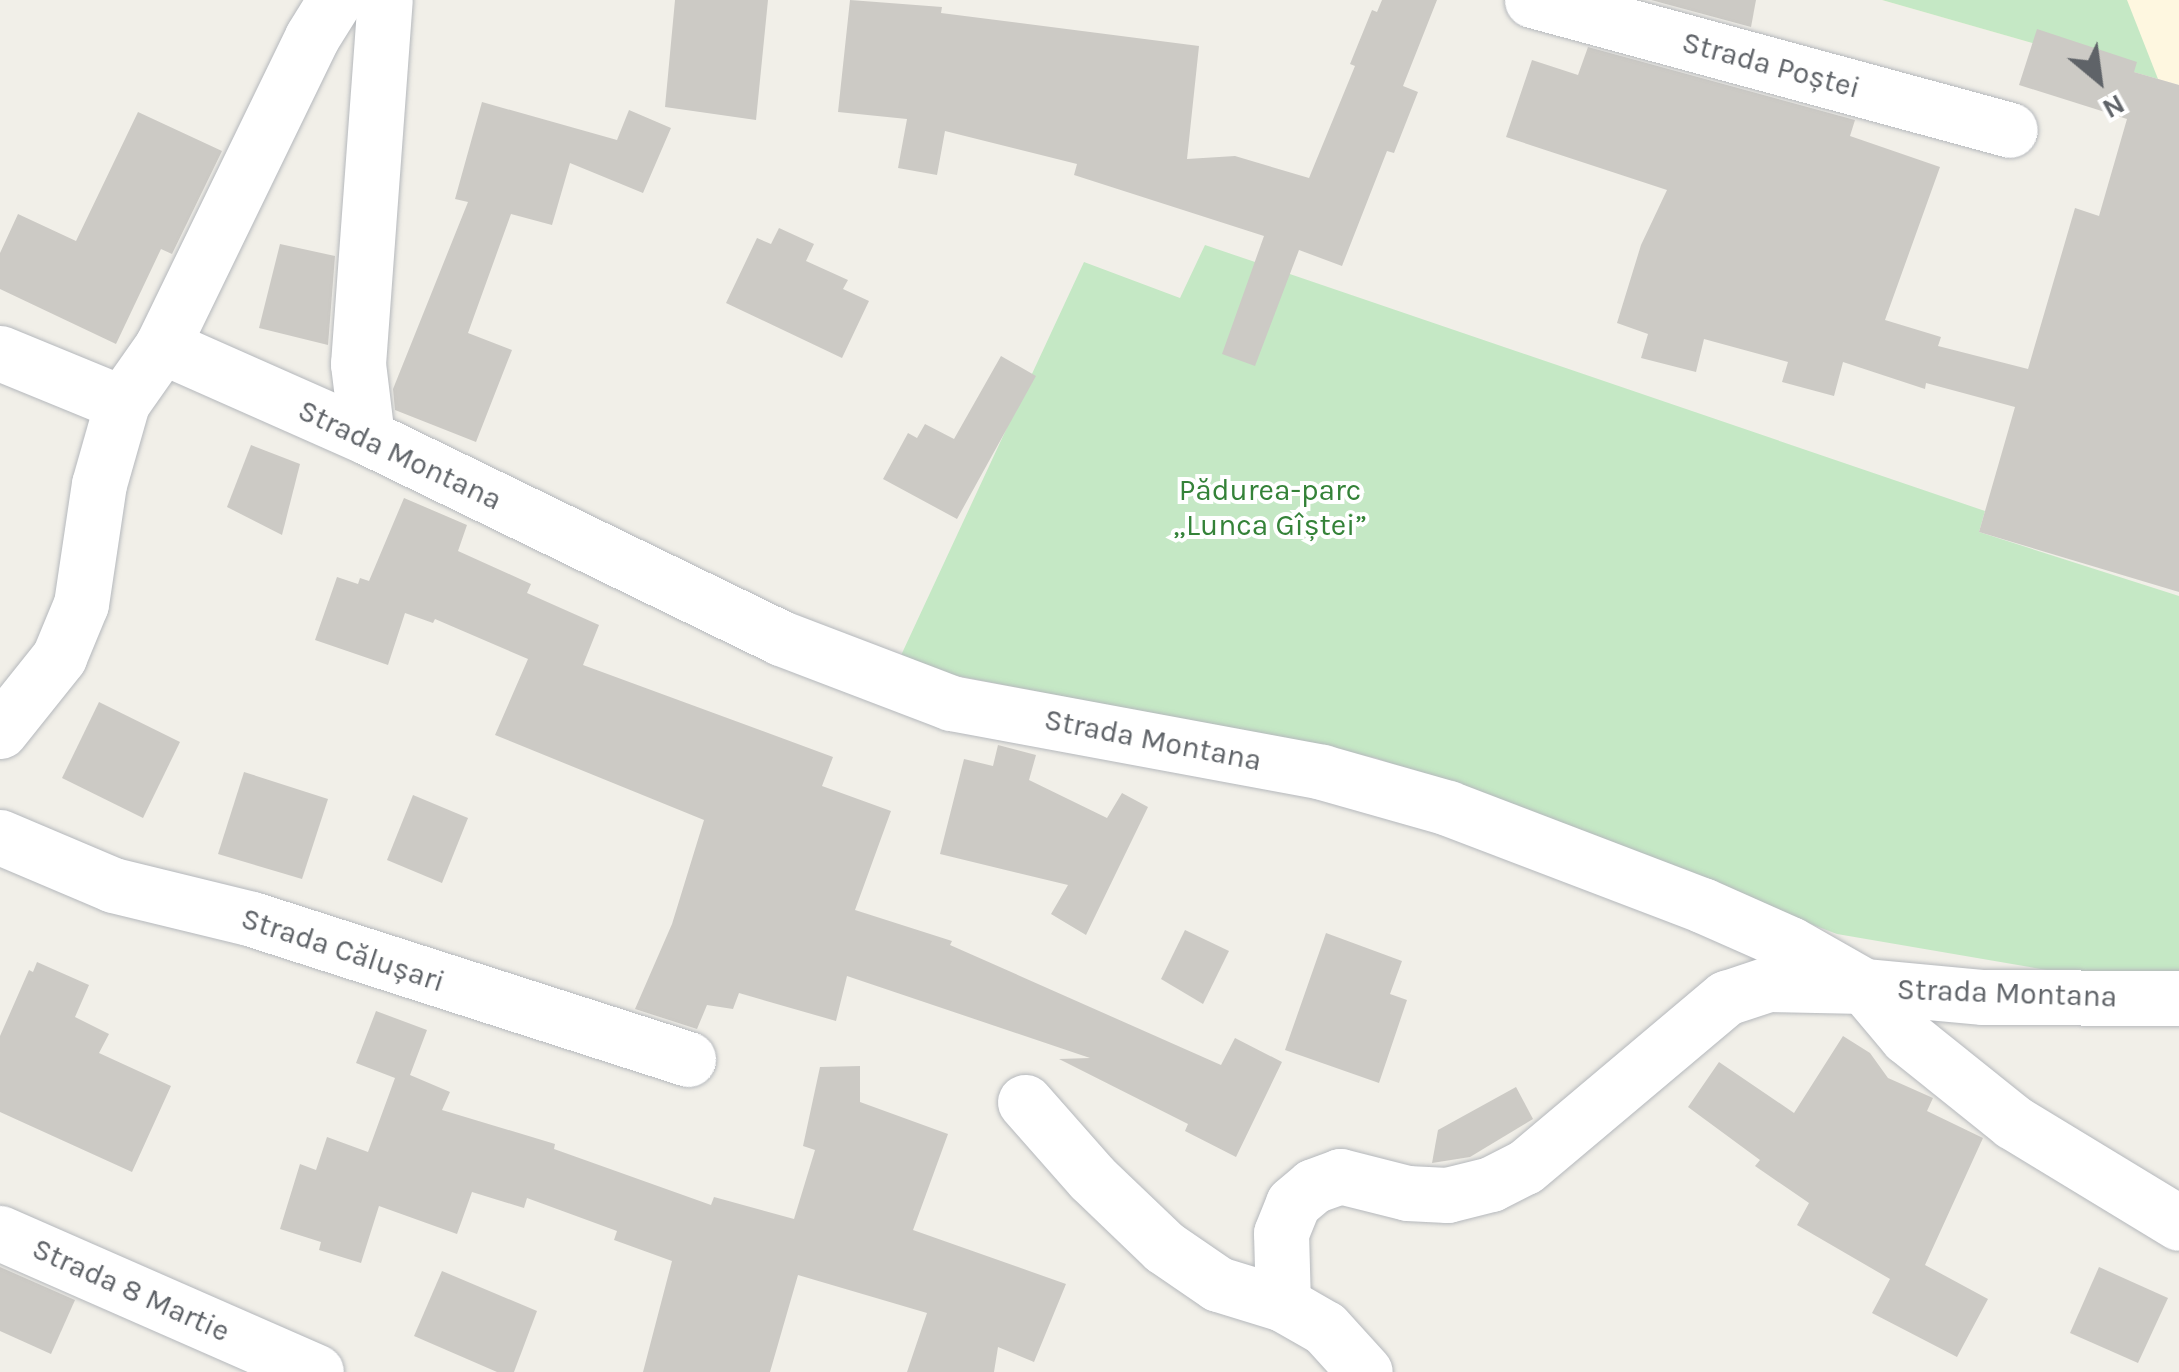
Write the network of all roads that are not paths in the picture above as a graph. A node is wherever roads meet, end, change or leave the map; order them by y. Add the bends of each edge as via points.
1 (335, 0) edge
2 (385, 0) edge
3 (1532, 0) edge
4 (2010, 130) dead end
5 (162, 346) junction
6 (0, 354) edge
7 (122, 403) junction
8 (368, 437) junction
9 (0, 731) edge
10 (0, 837) edge
11 (1864, 986) junction
12 (2179, 998) edge
13 (688, 1059) dead end
14 (1024, 1102) dead end
15 (2179, 1223) edge
16 (0, 1233) edge
17 (1283, 1304) junction
18 (316, 1372) edge
19 (1365, 1372) edge

1 - 5 street
2 - 8 street via 358,364
3 - 4 street, Strada Poștei
5 - 7 street
5 - 8 street, Strada Montana
6 - 7 street
7 - 9 street via 99,484 80,604 59,657
8 - 11 street, Strada Montana via 860,672 951,703 1322,772 1448,808 1720,913
10 - 13 street, Strada Călușari via 113,885 252,919
11 - 12 street, Strada Montana via 1983,997
11 - 15 street via 1907,1036 2013,1122
11 - 17 street via 1768,984 1726,998 1525,1167 1492,1184 1447,1195 1340,1176 1313,1186 1293,1203 1281,1234
14 - 17 street via 1164,1247 1218,1284
16 - 18 street, Strada 8 Martie
17 - 19 street via 1325,1328

